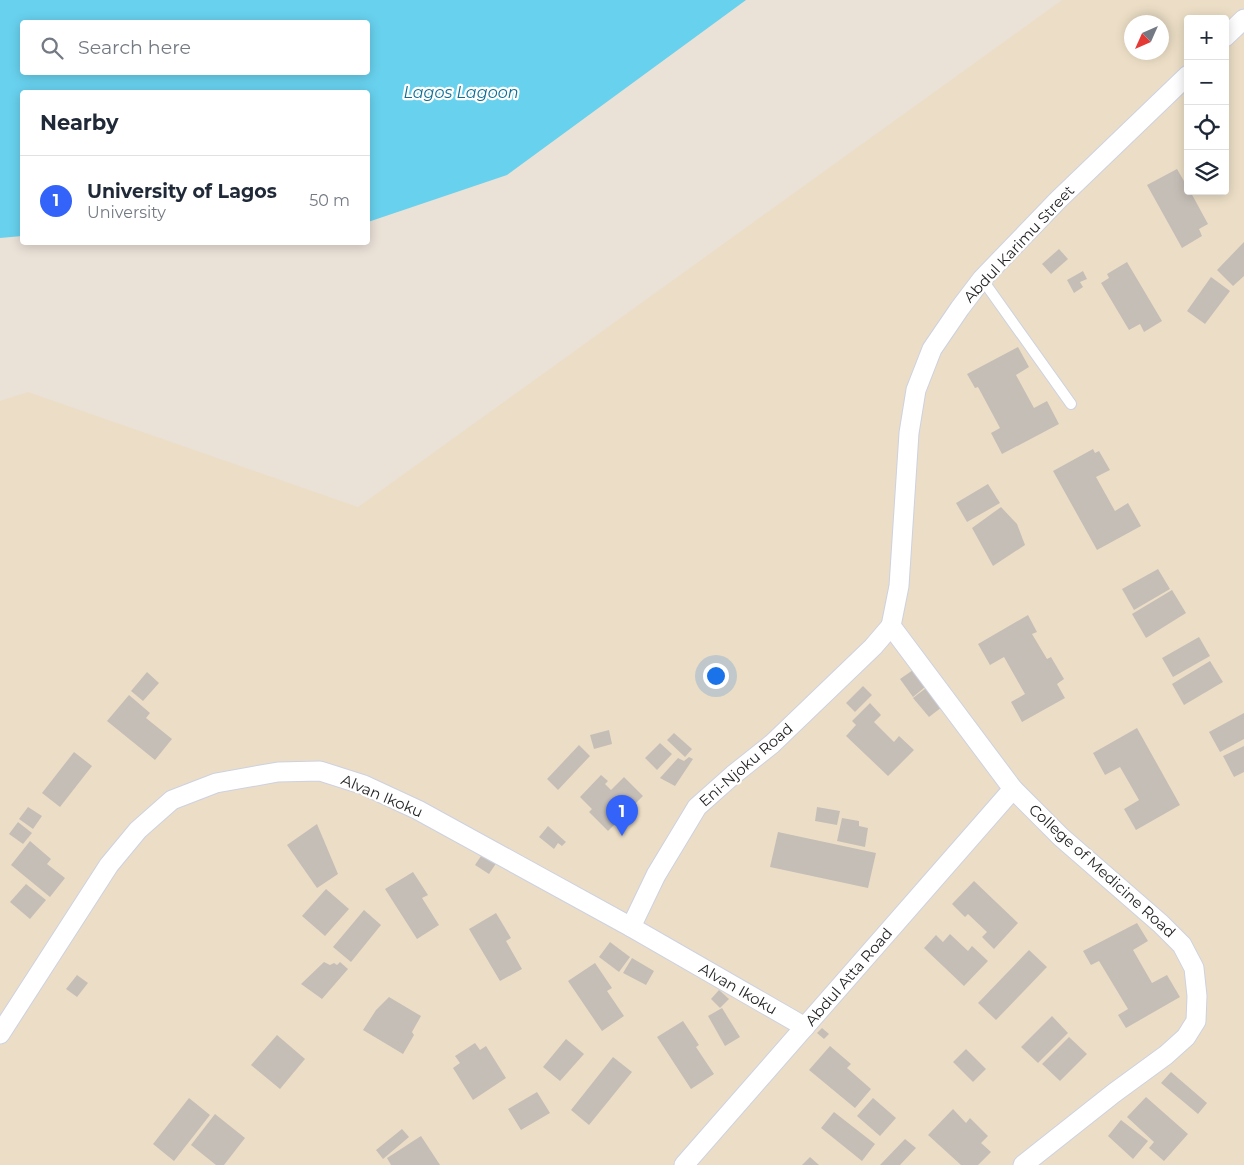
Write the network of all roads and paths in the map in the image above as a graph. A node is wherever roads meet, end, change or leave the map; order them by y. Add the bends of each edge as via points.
1 (1244, 19) edge
2 (1229, 33) edge
3 (1184, 79) edge
4 (982, 279) junction
5 (1071, 404) dead end
6 (891, 626) junction
7 (1013, 789) junction
8 (631, 927) junction
9 (805, 1027) junction
10 (0, 1034) edge
11 (684, 1165) edge
12 (1023, 1165) edge

1 - 2 street
3 - 4 street, Abdul Karimu Street via 1058,200
4 - 5 lane
4 - 6 street, Abdul Karimu Street via 932,349 916,390 909,433 899,586
6 - 7 street, College of Medicine Road
6 - 8 street, Eni-Njoku Road via 772,744 697,807 656,875
7 - 9 street, Abdul Atta Road
7 - 12 street, College of Medicine Road via 1061,837 1182,945 1194,968 1197,996 1196,1021 1186,1037
8 - 9 street, Alvan Ikoku
8 - 10 street, Alvan Ikoku via 418,810 364,785 320,771 269,774 216,783 172,800 138,830 104,872
9 - 11 street, Abdul Atta Road

